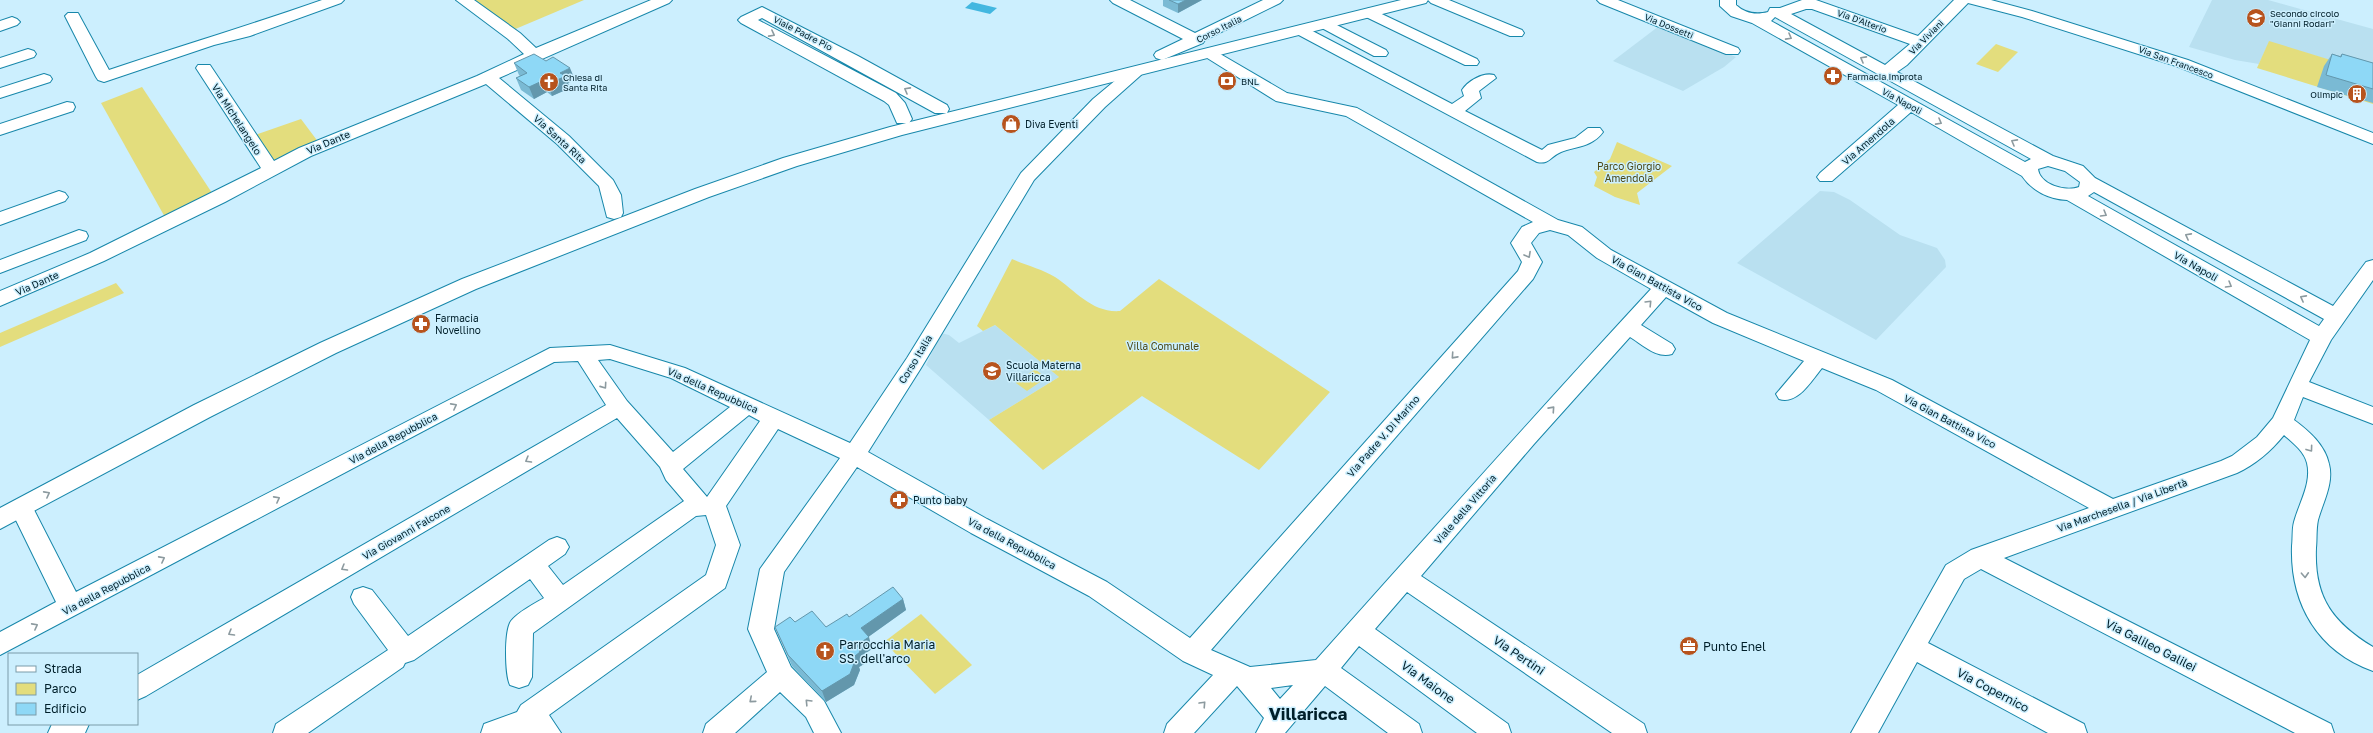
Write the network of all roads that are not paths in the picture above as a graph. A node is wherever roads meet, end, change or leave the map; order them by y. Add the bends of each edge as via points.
1 (336, 0) edge
2 (464, 0) edge
3 (664, 0) edge
4 (1118, 0) edge
5 (1275, 0) edge
6 (1384, 0) edge
7 (1420, 0) edge
8 (1436, 0) edge
9 (1605, 0) edge
10 (1963, 0) edge
11 (1973, 0) edge
12 (1725, 1) edge
13 (1774, 8) edge
14 (1368, 12) junction
15 (73, 16) dead end
16 (1755, 18) junction
17 (1325, 24) junction
18 (1301, 30) junction
19 (1226, 33) junction
20 (1516, 33) dead end
21 (1921, 42) junction
22 (1203, 47) junction
23 (1732, 51) dead end
24 (1380, 52) dead end
25 (28, 54) dead end
26 (534, 55) junction
27 (1470, 62) dead end
28 (0, 63) edge
29 (1154, 63) junction
30 (204, 68) dead end
31 (1886, 72) junction
32 (488, 77) junction
33 (1488, 78) dead end
34 (44, 79) dead end
35 (1078, 86) junction
36 (0, 93) edge
37 (1100, 101) junction
38 (1909, 105) junction
39 (67, 107) dead end
40 (941, 109) junction
41 (1452, 111) junction
42 (903, 119) junction
43 (0, 130) edge
44 (1594, 132) dead end
45 (2373, 139) edge
46 (2048, 161) junction
47 (270, 169) junction
48 (2029, 172) junction
49 (1826, 177) dead end
50 (2089, 182) junction
51 (2070, 194) junction
52 (59, 198) dead end
53 (614, 213) junction
54 (0, 219) edge
55 (1551, 224) junction
56 (79, 236) dead end
57 (2373, 266) edge
58 (0, 267) edge
59 (1664, 287) junction
60 (0, 299) edge
61 (2337, 317) junction
62 (1626, 326) junction
63 (2322, 337) junction
64 (1665, 349) dead end
65 (585, 353) junction
66 (1817, 360) junction
67 (2297, 386) junction
68 (1787, 394) dead end
69 (747, 405) junction
70 (619, 407) junction
71 (2373, 416) edge
72 (774, 418) junction
73 (2282, 422) junction
74 (854, 455) junction
75 (672, 465) junction
76 (11, 505) edge
77 (708, 506) junction
78 (2111, 508) junction
79 (0, 519) edge
80 (557, 547) dead end
81 (1980, 557) junction
82 (532, 564) junction
83 (1405, 578) junction
84 (363, 597) dead end
85 (560, 600) junction
86 (72, 607) junction
87 (1358, 631) junction
88 (0, 644) edge
89 (1912, 648) junction
90 (1192, 652) junction
91 (394, 659) dead end
92 (2373, 660) edge
93 (1324, 670) junction
94 (781, 674) junction
95 (1240, 676) junction
96 (519, 677) dead end
97 (138, 687) edge
98 (74, 725) edge
99 (537, 726) edge
100 (1274, 726) edge
101 (484, 731) edge
102 (61, 733) edge
103 (286, 733) edge
104 (716, 733) edge
105 (828, 733) edge
106 (1177, 733) edge
107 (1409, 733) edge
108 (1498, 733) edge
109 (1634, 733) edge
110 (1864, 733) edge
111 (2074, 733) edge
112 (2321, 733) edge

1 - 15 street via 244,33 208,42 104,77
2 - 26 street via 514,36
3 - 26 street, Via Dante
4 - 22 street, Via Gian Battista Vico
5 - 19 street, Corso Italia
6 - 19 main road
7 - 14 main road
8 - 20 street
9 - 23 street, Via Dossetti
10 - 21 street, Via Viviani
11 - 45 street, Via San Francesco via 2035,16 2182,63
12 - 16 street, Via Napoli via 1735,13
13 - 16 street, Via D'Alterio via 1766,18
13 - 21 street, Via D'Alterio via 1814,4
31 -> 13 street, Via Napoli
14 - 17 main road
14 - 27 street
16 -> 38 street, Via Napoli
17 - 18 main road
17 - 24 street
18 - 22 main road
18 - 41 street
19 - 22 street, Corso Italia
19 - 29 main road
21 - 31 street, Via Viviani via 1901,62
22 - 29 main road
22 - 55 street, Via Gian Battista Vico via 1282,97 1351,112
25 - 28 street
26 - 32 street, Via Dante
29 - 35 main road
29 - 37 street, Corso Italia
29 - 40 main road
30 - 47 street, Via Michelangelo
46 -> 31 street, Via Napoli
32 - 47 street, Via Dante via 312,149
32 - 53 street, Via Santa Rita via 562,140 607,184 612,195
33 - 41 street via 1470,90 1473,98
34 - 36 street
35 - 37 street via 1095,89 1100,93
76 -> 35 main road via 328,348 469,284 613,226 797,160 896,131
37 - 74 street, Corso Italia via 1027,177 914,363
38 -> 48 street, Via Napoli
38 - 49 street, Via Amendola
39 - 43 street
40 - 42 main road
40 -> 42 street, Viale Padre Pio via 762,12 746,20 890,97 897,103
41 - 44 street via 1543,158 1554,149 1581,142
42 - 53 main road via 780,155
46 - 48 street via 2033,164
46 - 50 street, Via Napoli via 2074,168
47 - 60 street, Via Dante via 212,202
48 - 51 street, Via Napoli via 2043,187
50 - 51 street via 2087,190 2083,193
61 -> 50 street
51 -> 63 street, Via Napoli
52 - 54 street
53 - 76 main road via 452,278 304,345
55 - 59 street, Via Gian Battista Vico via 1575,231 1604,254
55 -> 90 street, Via Padre V. Di Marino via 1537,226 1524,235 1521,243 1532,262 1526,274
56 - 58 street
57 - 61 street, Via Marchesella / Via Libertà
62 -> 59 street, Viale della Vittoria
59 - 66 street, Via Gian Battista Vico via 1720,318
61 - 63 street, Via Marchesella / Via Libertà
62 - 64 street
83 -> 62 street, Viale della Vittoria
63 - 67 street, Via Marchesella / Via Libertà
65 - 69 street, Via della Repubblica via 610,352 678,373
65 -> 70 street via 590,365
86 -> 65 street, Via della Repubblica via 550,355
66 - 68 street
66 - 78 street, Via Gian Battista Vico via 1884,385
67 - 71 street
67 - 73 street, Via Marchesella / Via Libertà
69 - 72 street, Via della Repubblica
69 - 75 street
70 - 75 street
70 -> 97 street, Via Giovanni Falcone
72 - 74 street, Via della Repubblica
72 - 77 street
73 - 78 street, Via Marchesella / Via Libertà via 2265,443 2240,462
73 -> 92 street via 2312,450 2318,463 2320,477 2306,524 2306,590 2327,628
74 - 90 street, Via della Repubblica via 979,526 1098,589
74 - 94 street, Corso Italia via 772,568 762,629
75 - 77 street via 674,474
76 - 79 main road
76 - 86 street
77 - 85 street via 691,508
77 - 99 street via 728,545 716,581 530,712
78 - 81 street, Via Marchesella / Via Libertà
80 - 82 street
81 - 89 street, Via Marchesella / Via Libertà via 1955,572
81 - 112 street, Via Galileo Galilei
82 - 84 street via 405,652
82 - 85 street
83 - 87 street, Viale della Vittoria
83 - 109 street, Via Pertini
85 - 96 street via 520,628
88 -> 86 street, Via della Repubblica
87 - 93 street, Viale della Vittoria
87 - 108 street, Via Maione
89 - 110 street, Via Marchesella / Via Libertà
89 - 111 street, Via Copernico
90 - 95 street, Via della Repubblica
91 - 103 street
93 - 95 street
93 - 100 street, Viale della Vittoria
93 - 107 street
94 -> 104 street
105 -> 94 street via 815,709
95 - 100 street
106 -> 95 street
98 - 102 street
99 - 101 street

